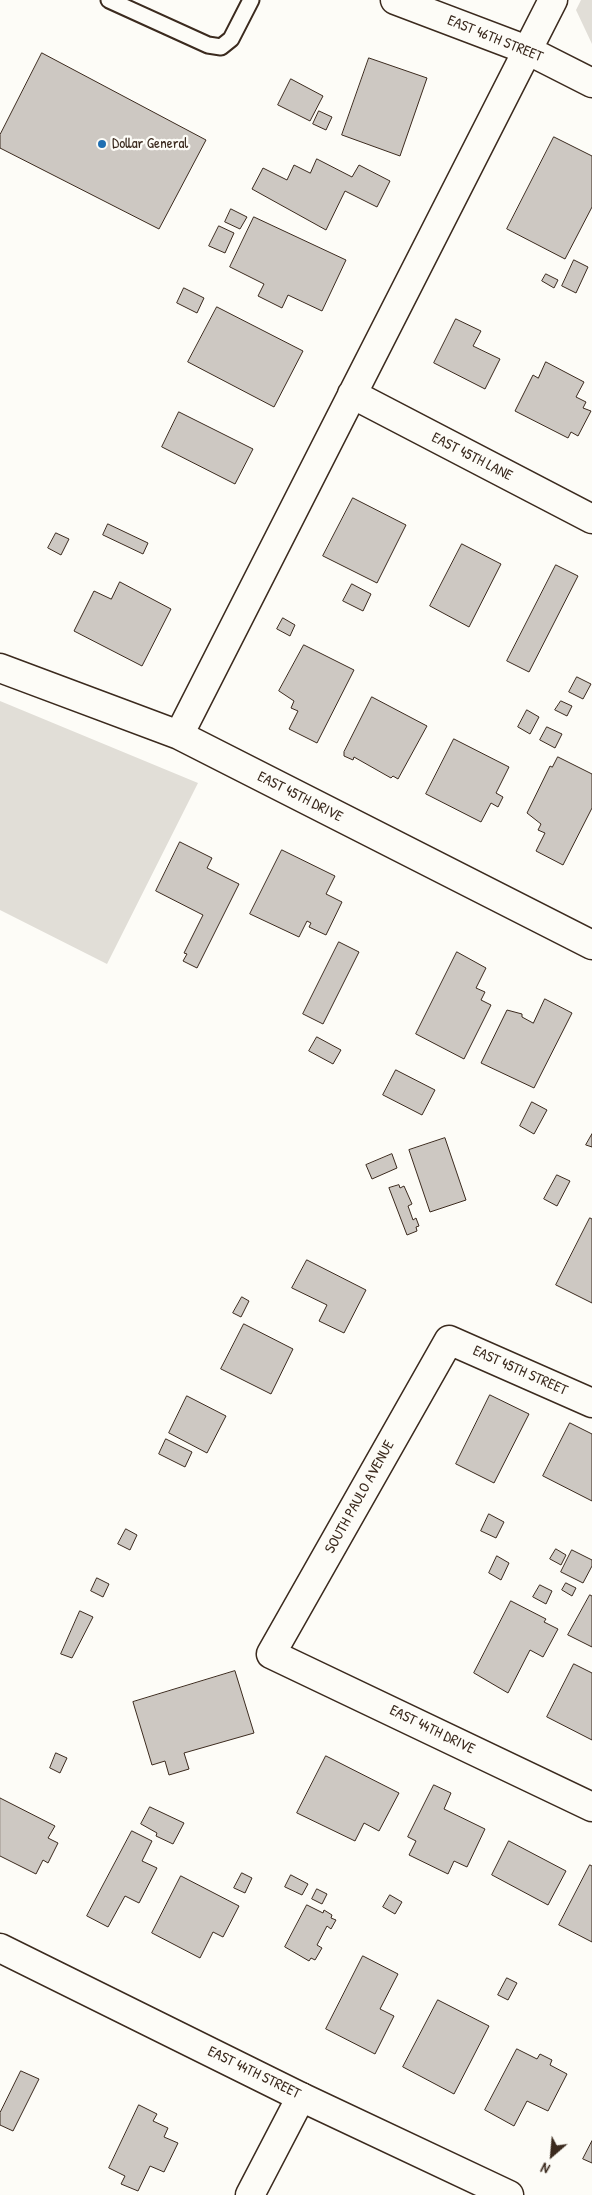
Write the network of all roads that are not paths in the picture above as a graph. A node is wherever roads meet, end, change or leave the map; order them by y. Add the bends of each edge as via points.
1 (108, 0) edge
2 (251, 0) edge
3 (395, 0) edge
4 (553, 0) edge
5 (527, 50) junction
6 (592, 83) edge
7 (352, 394) junction
8 (592, 519) edge
9 (0, 668) edge
10 (179, 735) junction
11 (592, 945) edge
12 (449, 1340) joint
13 (592, 1403) edge
14 (271, 1654) joint
15 (592, 1807) edge
16 (0, 1948) edge
17 (301, 2097) junction
18 (250, 2195) edge
19 (509, 2195) edge

1 - 2 lane via 208,45 221,47 231,40
3 - 5 street, EAST 46TH STREET
4 - 5 street
5 - 6 street, EAST 46TH STREET
5 - 7 street
7 - 8 street, EAST 45TH LANE
7 - 10 street
9 - 10 street, EAST 45TH DRIVE
10 - 11 street, EAST 45TH DRIVE
12 - 13 street, EAST 45TH STREET
12 - 14 street, SOUTH PAULO AVENUE
14 - 15 street, EAST 44TH DRIVE
16 - 17 street, EAST 44TH STREET
17 - 18 street
17 - 19 street, EAST 44TH STREET

